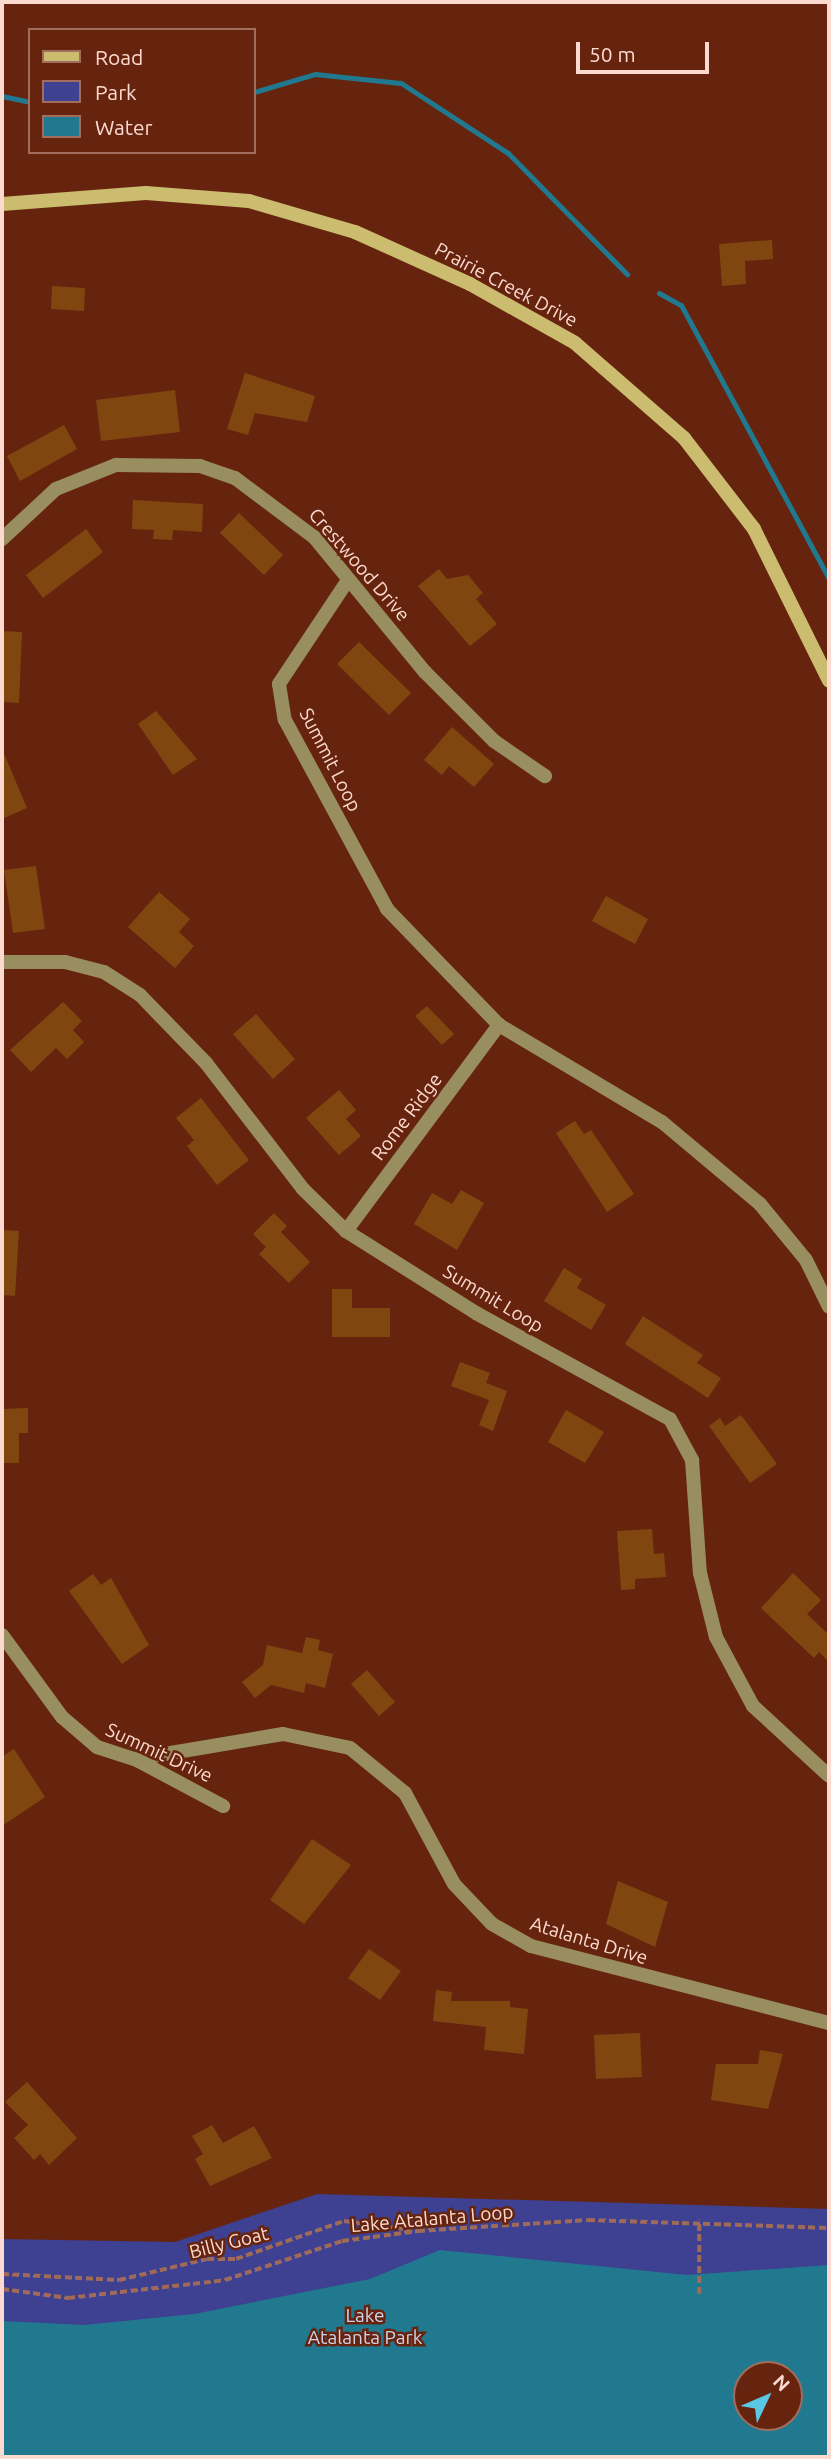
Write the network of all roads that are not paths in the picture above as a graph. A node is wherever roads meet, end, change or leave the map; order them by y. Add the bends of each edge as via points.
1 (2, 204) edge
2 (2, 539) edge
3 (348, 580) junction
4 (829, 681) edge
5 (545, 776) dead end
6 (2, 962) edge
7 (499, 1025) junction
8 (346, 1231) junction
9 (829, 1307) edge
10 (2, 1635) edge
11 (135, 1759) junction
12 (829, 1776) edge
13 (223, 1806) dead end
14 (829, 2022) edge

1 - 4 main road, Prairie Creek Drive via 146,193 249,201 355,232 470,284 575,343 684,438 754,529
2 - 3 street, Crestwood Drive via 56,489 116,465 200,466 275,502
3 - 5 street, Crestwood Drive via 477,724
3 - 7 street, Summit Loop via 279,684 285,720 387,909
6 - 8 street, Summit Loop via 65,962 104,972 140,995 206,1063 303,1189
7 - 8 street, Rome Ridge
7 - 9 street, Summit Loop via 662,1122 760,1204 806,1260
8 - 12 street, Summit Loop via 476,1313 670,1419 692,1460 701,1573 716,1637 753,1706
10 - 11 street, Summit Drive via 62,1717 97,1747
11 - 13 street, Summit Drive
11 - 14 street, Atalanta Drive via 283,1734 350,1748 405,1793 454,1884 492,1924 531,1946

